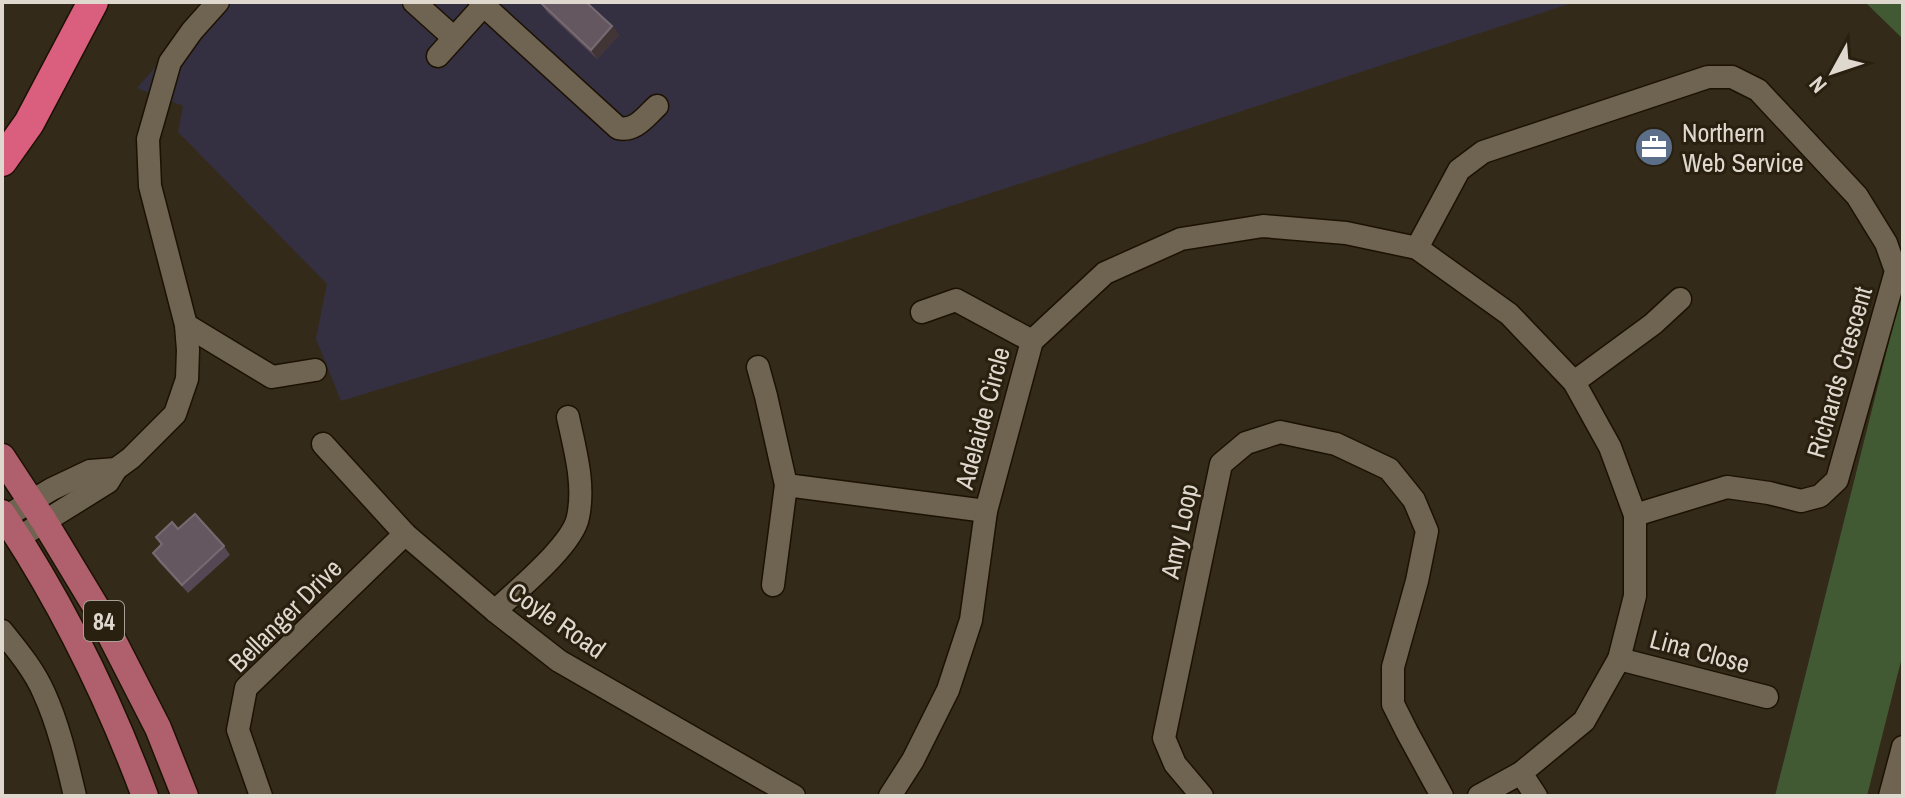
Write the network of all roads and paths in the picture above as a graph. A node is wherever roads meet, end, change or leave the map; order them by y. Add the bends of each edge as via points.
1 (93, 2) edge
2 (218, 2) edge
3 (414, 2) edge
4 (482, 4) edge
5 (454, 38) junction
6 (438, 56) dead end
7 (657, 106) dead end
8 (2, 161) edge
9 (1417, 248) junction
10 (1680, 299) dead end
11 (922, 312) dead end
12 (186, 325) junction
13 (1032, 341) junction
14 (758, 367) dead end
15 (315, 370) dead end
16 (1574, 382) junction
17 (568, 417) dead end
18 (323, 444) dead end
19 (2, 457) edge
20 (786, 485) junction
21 (38, 511) junction
22 (986, 511) junction
23 (1635, 515) junction
24 (8, 523) edge
25 (405, 534) junction
26 (773, 585) dead end
27 (495, 611) junction
28 (2, 631) edge
29 (1619, 659) junction
30 (1767, 697) dead end
31 (1903, 747) edge
32 (1521, 773) junction
33 (75, 796) edge
34 (145, 796) edge
35 (185, 796) edge
36 (261, 796) edge
37 (794, 796) edge
38 (890, 796) edge
39 (1202, 796) edge
40 (1442, 796) edge
41 (1479, 796) edge
42 (1536, 796) edge
43 (1890, 796) edge

1 - 8 highway via 29,123
2 - 12 street via 170,62 148,139 150,186
3 - 5 street
4 - 5 street
4 - 7 street via 618,128 633,128
5 - 6 street
9 - 13 street, Adelaide Circle via 1346,233 1263,226 1181,239 1105,273
9 - 16 street, Adelaide Circle via 1509,314
9 - 23 street, Richards Crescent via 1459,170 1483,152 1708,77 1732,77 1758,90 1857,196 1886,243 1896,271 1837,480 1820,496 1801,501 1727,487
10 - 16 street
11 - 13 street via 956,300
12 - 15 street via 272,377
12 - 21 street via 187,379 175,414 116,469 90,471 52,489
13 - 22 street, Adelaide Circle
14 - 20 street
16 - 23 street, Adelaide Circle via 1610,447
17 - 27 street via 580,475 578,520 553,556
18 - 25 street, Coyle Road
19 - 21 main road, 84
20 - 22 street
20 - 26 street
21 - 24 street
21 - 35 main road, 84 via 143,697
22 - 38 street, Adelaide Circle via 971,620 953,676
23 - 29 street, Adelaide Circle via 1635,596
24 - 34 main road, 84 via 69,624
25 - 27 street, Coyle Road
25 - 36 street, Bellanger Drive via 246,688 238,730
27 - 37 street, Coyle Road via 559,661
28 - 33 street via 45,694
29 - 30 street, Lina Close
29 - 32 street, Adelaide Circle via 1584,721
31 - 43 street
32 - 41 street, Adelaide Circle
32 - 42 street
39 - 40 street, Amy Loop via 1175,764 1164,738 1221,464 1246,443 1280,432 1336,444 1389,469 1414,500 1427,531 1393,667 1393,704

